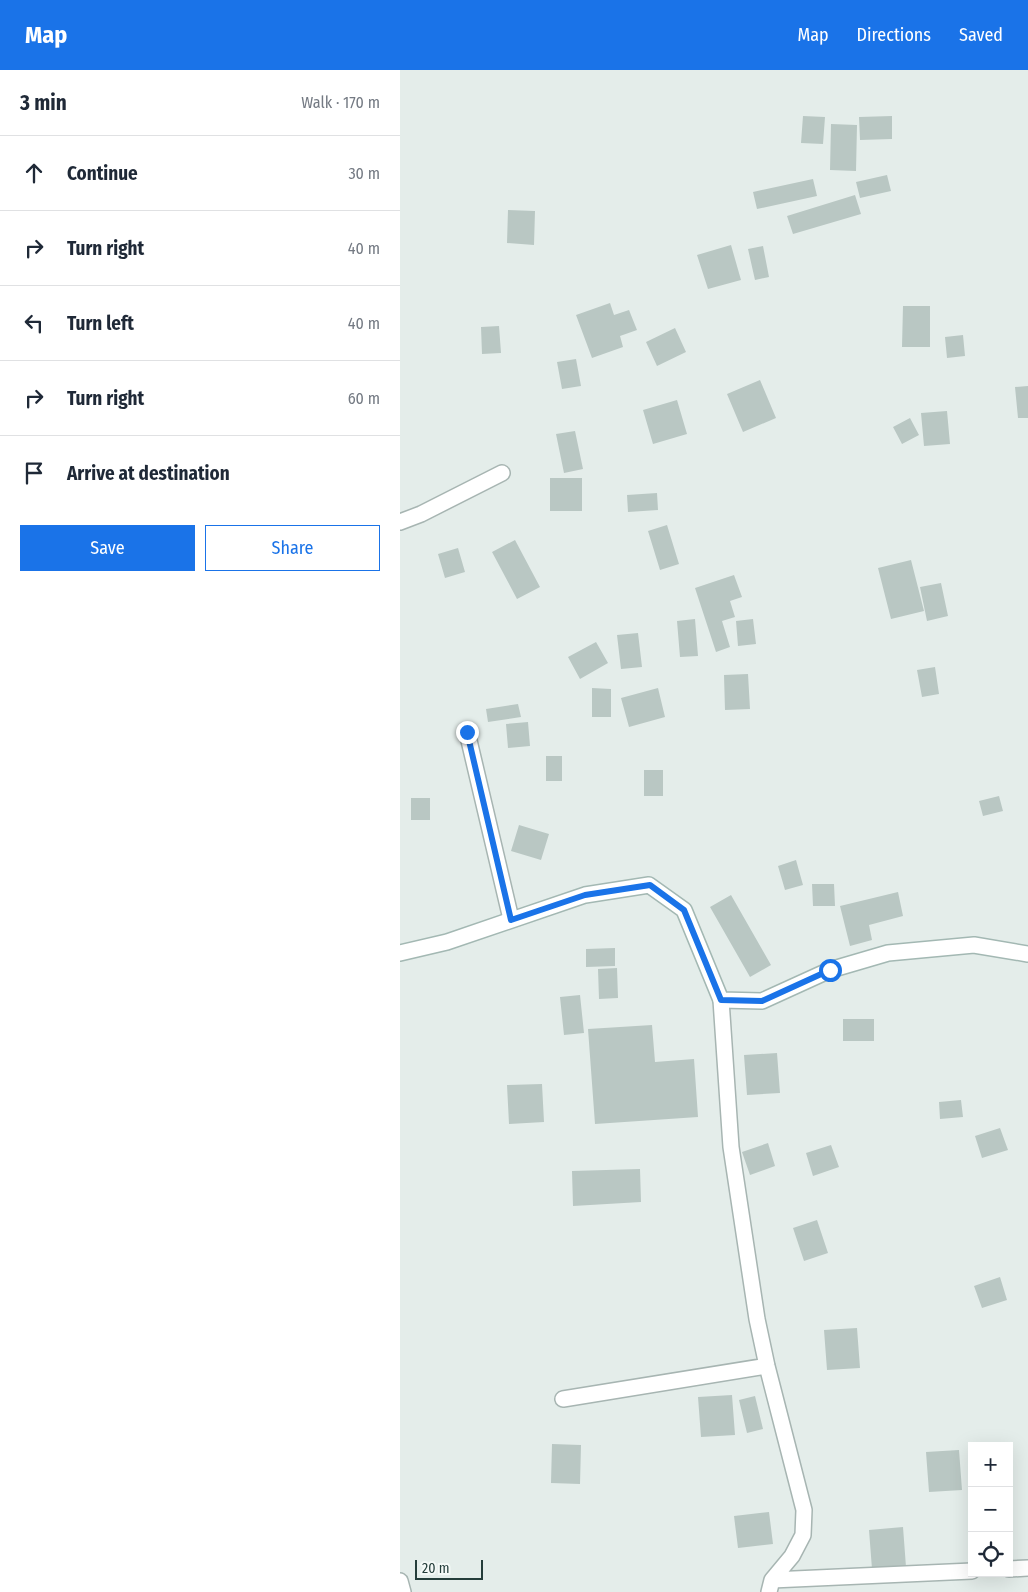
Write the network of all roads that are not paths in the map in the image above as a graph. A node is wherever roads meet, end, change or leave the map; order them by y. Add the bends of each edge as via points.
1 (502, 473) dead end
2 (400, 522) edge
3 (467, 732) dead end
4 (511, 920) junction
5 (400, 953) edge
6 (1028, 954) edge
7 (721, 1000) junction
8 (767, 1366) junction
9 (563, 1399) dead end
10 (1028, 1568) edge
11 (1013, 1569) edge
12 (968, 1571) edge
13 (400, 1581) edge
14 (771, 1586) edge
15 (403, 1592) edge

1 - 2 street
3 - 4 street
4 - 5 street via 447,942
4 - 7 street via 585,895 650,885 684,910
6 - 7 street via 974,945 888,953 830,970 762,1001
7 - 8 street via 731,1147
8 - 9 street
8 - 14 street via 804,1510 803,1535
10 - 11 street
12 - 14 street
13 - 15 street

